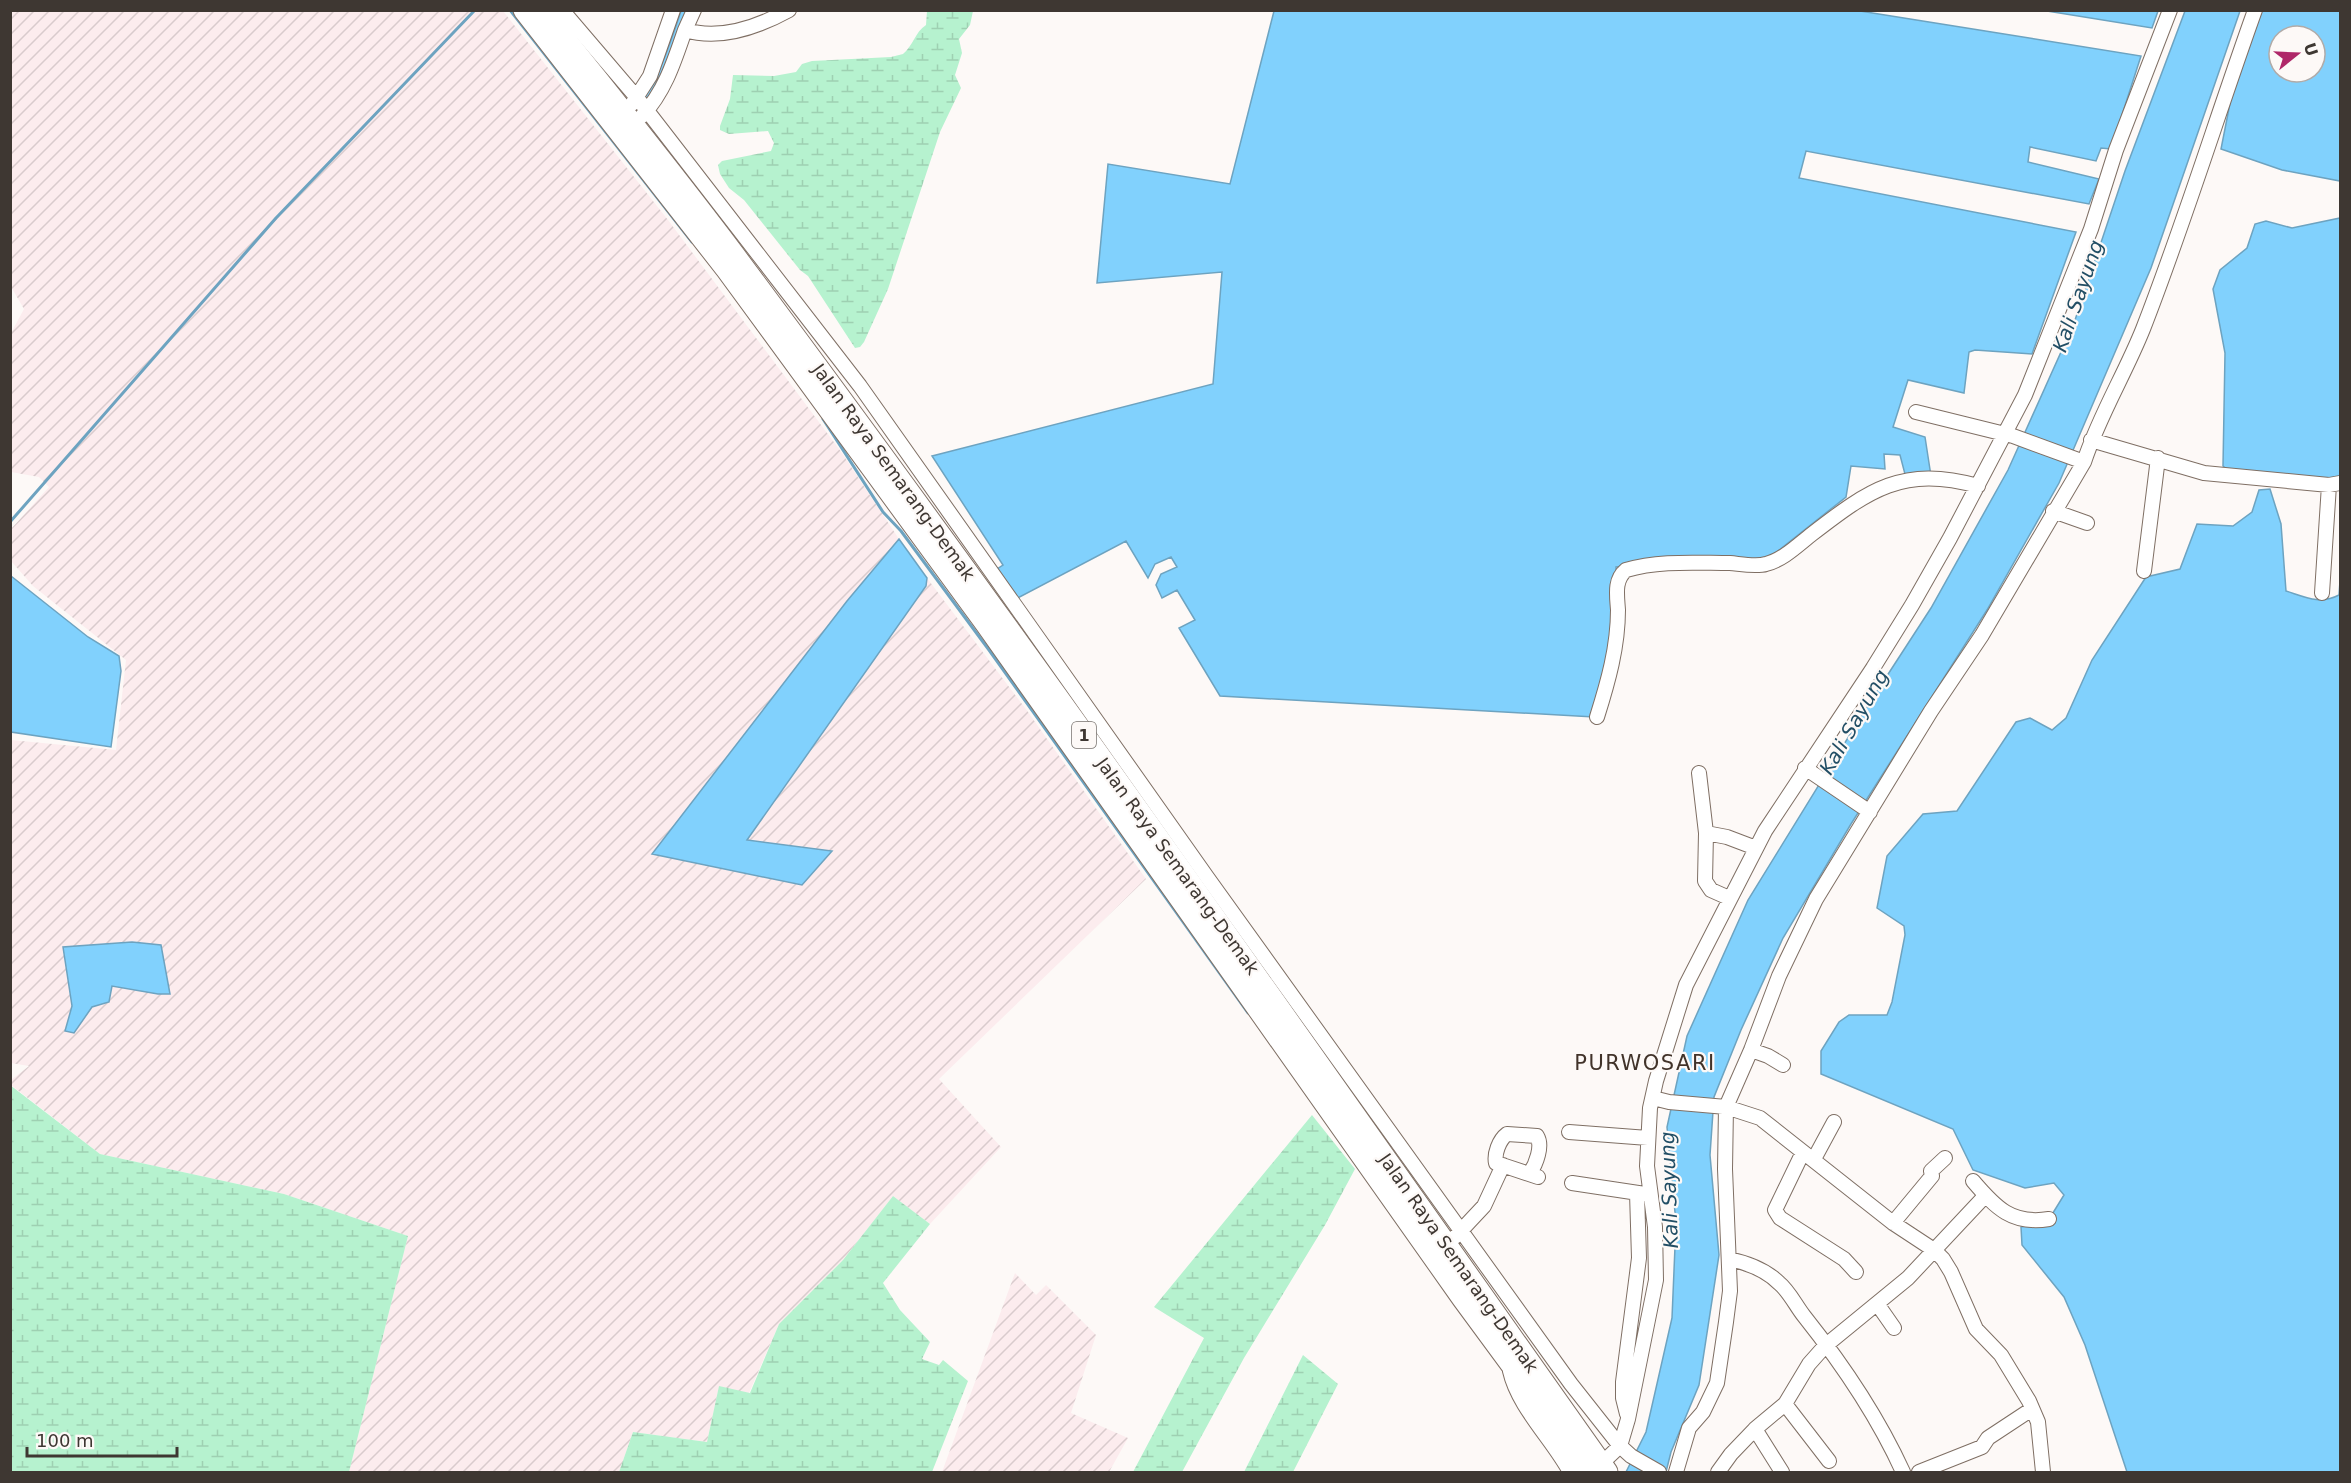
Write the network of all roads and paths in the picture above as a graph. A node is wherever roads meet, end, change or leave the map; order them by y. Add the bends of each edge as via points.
1 (524, 10) edge
2 (542, 10) edge
3 (562, 10) edge
4 (664, 10) edge
5 (673, 10) edge
6 (694, 10) edge
7 (789, 10) edge
8 (2170, 10) edge
9 (2255, 10) edge
10 (685, 30) junction
11 (628, 109) junction
12 (861, 386) junction
13 (845, 406) junction
14 (1916, 412) dead end
15 (2008, 435) junction
16 (2091, 440) junction
17 (2158, 458) junction
18 (2078, 460) junction
19 (2335, 484) edge
20 (1978, 486) junction
21 (2053, 511) junction
22 (2087, 523) dead end
23 (2144, 571) dead end
24 (2322, 593) dead end
25 (1597, 717) dead end
26 (1807, 769) junction
27 (1699, 773) dead end
28 (1868, 811) junction
29 (1706, 833) junction
30 (1756, 848) junction
31 (1729, 898) junction
32 (1253, 986) junction
33 (1751, 1050) junction
34 (1783, 1065) dead end
35 (1653, 1098) junction
36 (1721, 1107) junction
37 (1834, 1122) dead end
38 (1569, 1132) dead end
39 (1648, 1138) junction
40 (1808, 1155) junction
41 (1945, 1158) dead end
42 (1503, 1166) junction
43 (1973, 1181) dead end
44 (1572, 1183) dead end
45 (1643, 1194) junction
46 (1985, 1196) junction
47 (2049, 1219) dead end
48 (1893, 1223) junction
49 (1454, 1237) junction
50 (1934, 1250) junction
51 (1730, 1259) junction
52 (1856, 1272) dead end
53 (1878, 1305) junction
54 (1894, 1328) dead end
55 (1827, 1345) junction
56 (1507, 1358) junction
57 (1785, 1404) junction
58 (2032, 1409) junction
59 (1628, 1419) junction
60 (1755, 1429) junction
61 (1620, 1446) junction
62 (1828, 1461) dead end
63 (1598, 1470) edge
64 (1570, 1473) edge
65 (1659, 1473) edge
66 (1676, 1473) edge
67 (1718, 1473) edge
68 (1782, 1473) edge
69 (1903, 1473) edge
70 (1919, 1473) edge
71 (2043, 1473) edge

1 - 11 highway, Jalan Raya Semarang-Demak / 1
2 - 11 highway, Jalan Raya Semarang-Demak / 1
3 - 11 street
4 - 11 street
5 - 11 street via 650,76
6 - 10 street
7 - 10 street via 725,34
8 - 15 street via 2116,150 2087,240
9 - 16 street via 2154,301
10 - 11 street via 667,82
11 - 12 street
11 - 13 highway, Jalan Raya Semarang-Demak / 1
11 - 32 highway, Jalan Raya Semarang-Demak / 1 via 727,270
12 - 13 street
12 - 49 street
13 - 32 highway, Jalan Raya Semarang-Demak / 1
14 - 15 street
15 - 18 street
15 - 20 street
16 - 17 street
16 - 18 street
17 - 19 street via 2204,472
17 - 23 street
18 - 21 street
19 - 24 street
20 - 25 street via 1951,478 1915,478 1891,484 1867,494 1766,564 1681,562 1626,570 1617,581 1614,655
20 - 26 street via 1879,660
21 - 22 street
21 - 28 street via 1982,635
26 - 28 street
26 - 30 street
27 - 29 street
28 - 33 street via 1816,899 1779,976
29 - 30 street
29 - 31 street via 1707,886
30 - 31 street
31 - 35 street via 1686,985
32 - 49 highway, Jalan Raya Semarang-Demak / 1
32 - 56 highway, Jalan Raya Semarang-Demak / 1 via 1463,1299
33 - 34 street
33 - 36 street
35 - 36 street
35 - 39 street
36 - 40 street via 1760,1118
36 - 51 street
37 - 40 street
38 - 39 street
39 - 45 street
40 - 48 street
40 - 52 street via 1775,1210 1780,1218 1844,1259
41 - 48 street
42 - 42 street via 1534,1175 1537,1136 1504,1136 1495,1158
42 - 49 street via 1488,1200
43 - 46 street
44 - 45 street
45 - 59 street via 1623,1382
45 - 59 street via 1655,1227 1656,1280
46 - 47 street via 2014,1217 2029,1221
46 - 50 street
48 - 50 street
49 - 61 street
49 - 63 highway, Jalan Raya Semarang-Demak / 1
50 - 53 street
50 - 58 street via 1951,1272 1976,1329 2001,1355
51 - 55 street via 1750,1264 1780,1283
51 - 66 street via 1730,1292 1717,1383 1703,1412 1689,1428
53 - 54 street
53 - 55 street
55 - 57 street via 1809,1364
55 - 69 street via 1869,1407
56 - 63 highway, Jalan Raya Semarang-Demak / 1 via 1558,1428
56 - 64 street via 1517,1391
57 - 60 street
57 - 62 street
58 - 70 street via 1988,1438 1982,1447
58 - 71 street via 2038,1422
59 - 61 street
60 - 67 street
60 - 68 street
61 - 63 street
61 - 65 street

